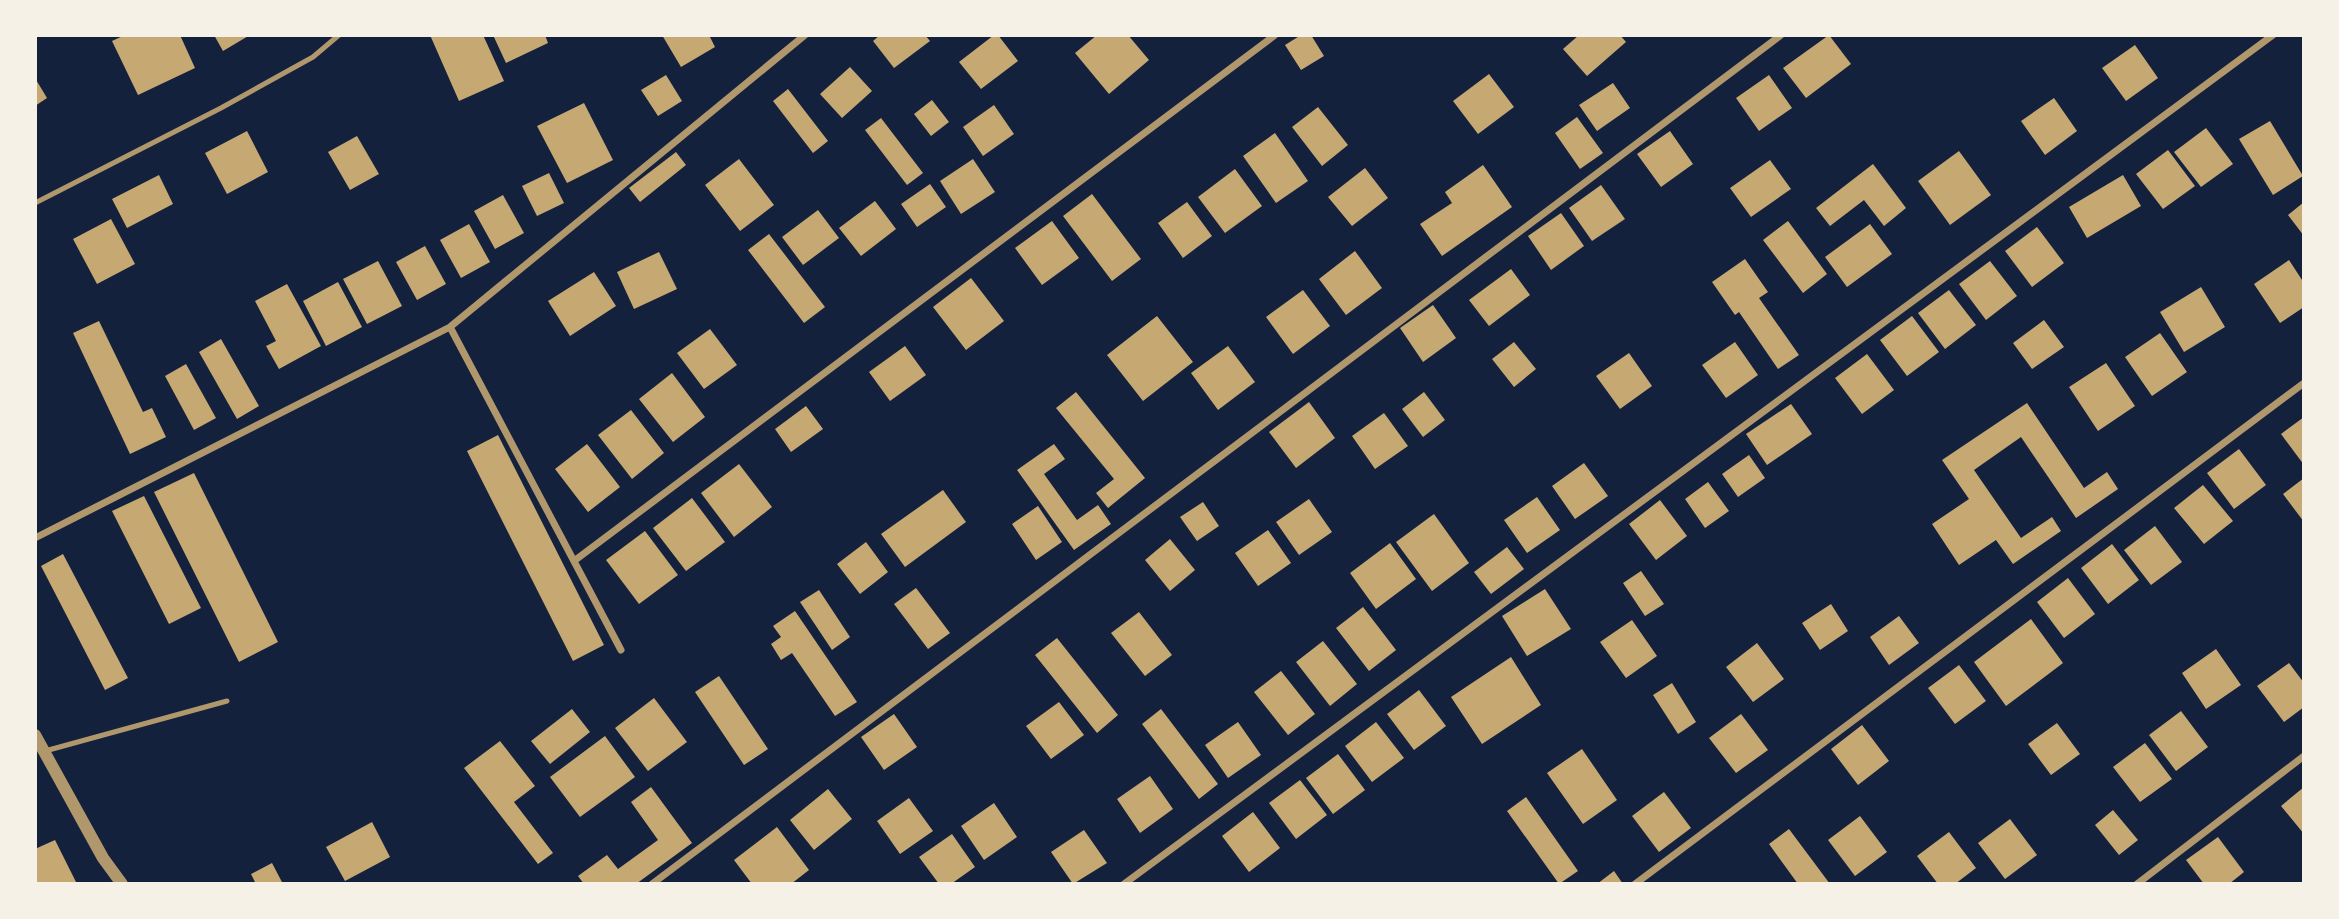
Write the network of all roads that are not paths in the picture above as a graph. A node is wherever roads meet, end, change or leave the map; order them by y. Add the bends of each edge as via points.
1 (339, 35) edge
2 (805, 35) edge
3 (1275, 35) edge
4 (1781, 35) edge
5 (2273, 35) edge
6 (35, 203) edge
7 (450, 327) junction
8 (2304, 383) edge
9 (35, 538) edge
10 (574, 561) junction
11 (621, 650) dead end
12 (227, 701) dead end
13 (35, 735) edge
14 (44, 751) junction
15 (2304, 757) edge
16 (122, 884) edge
17 (652, 884) edge
18 (1124, 884) edge
19 (1635, 884) edge
20 (2137, 884) edge

1 - 6 lane via 313,57 232,102
2 - 7 street
3 - 10 street
4 - 17 street
5 - 18 street
7 - 9 street
7 - 10 street
8 - 19 street
10 - 11 street
12 - 14 lane
13 - 14 street
14 - 16 street
15 - 20 street

